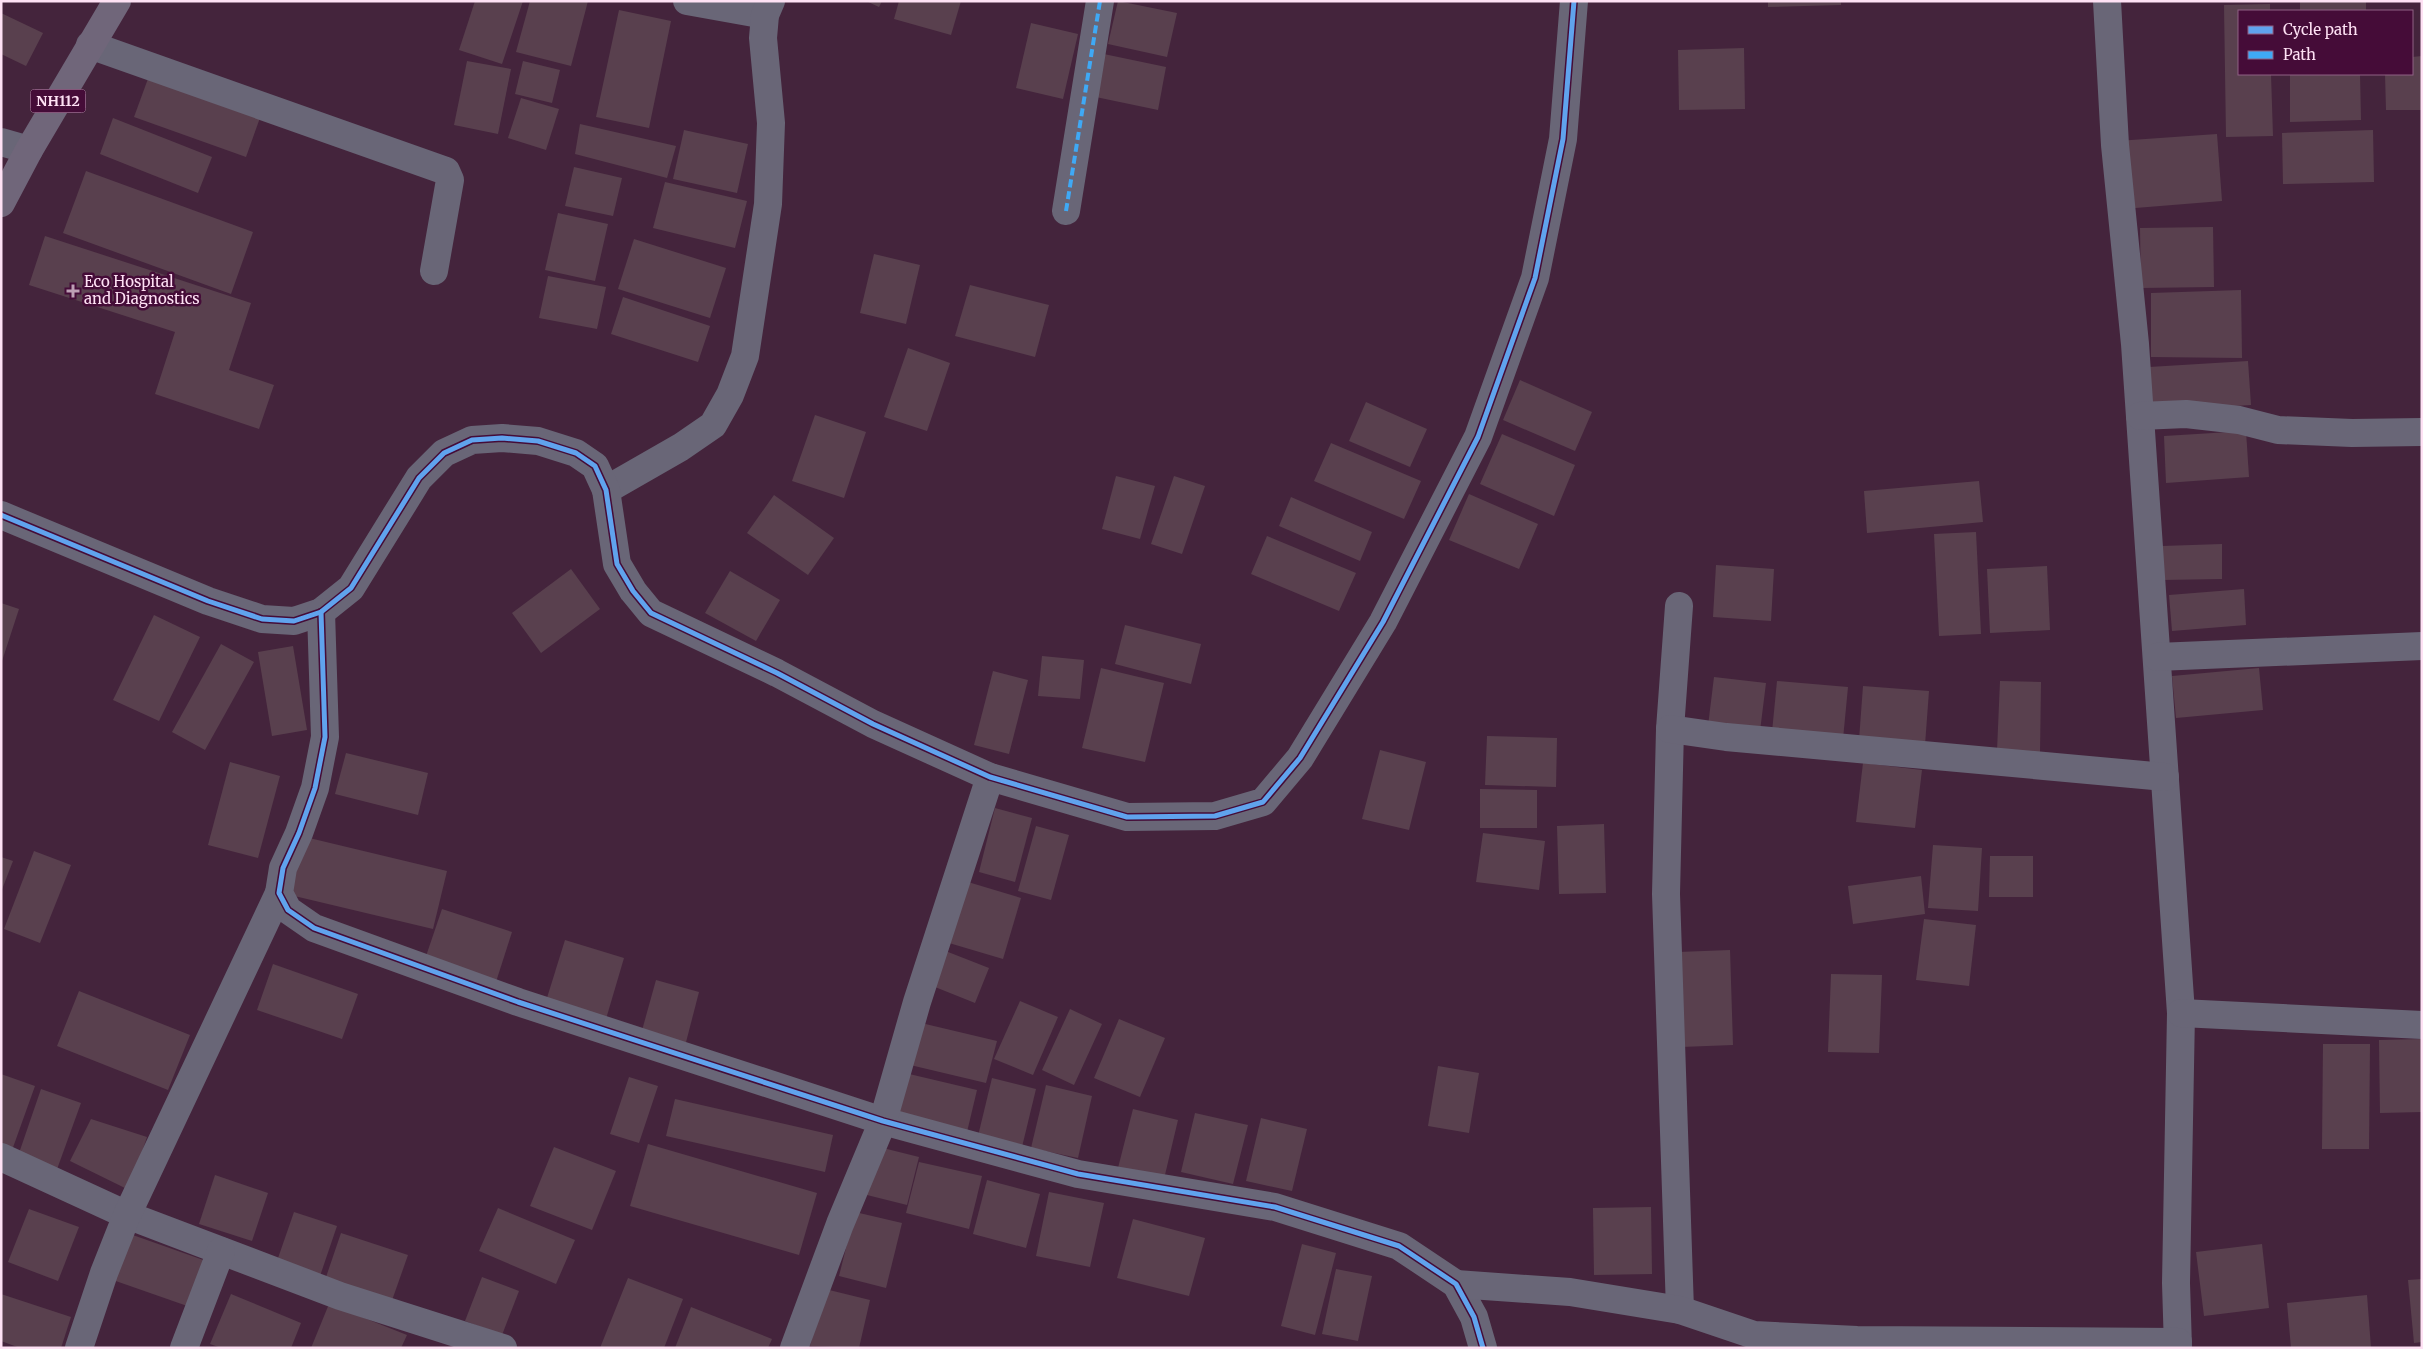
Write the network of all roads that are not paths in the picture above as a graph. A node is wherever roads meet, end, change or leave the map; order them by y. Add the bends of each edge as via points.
1 (117, 1) edge
2 (687, 1) edge
3 (1100, 1) edge
4 (1574, 1) edge
5 (2107, 1) edge
6 (768, 8) edge
7 (90, 45) junction
8 (1, 142) edge
9 (29, 150) junction
10 (1, 203) edge
11 (1066, 211) dead end
12 (434, 271) dead end
13 (2140, 416) junction
14 (2422, 432) edge
15 (606, 490) junction
16 (1, 515) edge
17 (1679, 606) dead end
18 (321, 612) junction
19 (2422, 646) edge
20 (2157, 657) junction
21 (1670, 729) junction
22 (990, 777) junction
23 (2165, 777) junction
24 (279, 892) junction
25 (2181, 1013) junction
26 (2422, 1025) edge
27 (882, 1121) junction
28 (1, 1157) edge
29 (127, 1216) junction
30 (221, 1251) junction
31 (1456, 1284) junction
32 (1680, 1310) junction
33 (1857, 1344) edge
34 (2178, 1345) edge
35 (79, 1348) edge
36 (184, 1348) edge
37 (503, 1348) edge
38 (794, 1348) edge
39 (1483, 1348) edge

1 - 7 highway, NH112
2 - 6 street
3 - 11 street
4 - 22 street via 1563,139 1535,278 1478,437 1382,622 1300,758 1263,802 1215,816 1127,817
5 - 13 street via 2115,145
6 - 15 street via 763,38 771,123 768,204 745,356 730,395 712,425
7 - 9 highway, NH112
7 - 12 street via 446,171 450,180
8 - 9 street
9 - 10 highway, NH112
13 - 14 street via 2186,414 2239,420 2278,430
13 - 20 street
15 - 18 street via 595,466 576,453 538,441 472,440 444,453 420,478 351,588
15 - 22 street via 618,564 633,591 651,612 873,724
16 - 18 street via 262,619 294,621
17 - 21 street
18 - 24 street via 325,737 315,788 283,868
19 - 20 street
20 - 23 street
21 - 23 street via 1726,737
21 - 32 street via 1666,894
22 - 27 street
23 - 25 street
24 - 27 street via 288,910 314,928 518,1002
24 - 29 street
25 - 26 street
25 - 34 street via 2176,1283
27 - 31 street via 1078,1174 1275,1207 1399,1246
27 - 38 street
28 - 29 street
29 - 30 street
29 - 35 street
30 - 36 street
30 - 37 street via 340,1296
31 - 32 street via 1570,1292
31 - 39 street via 1474,1317
32 - 33 street via 1754,1335
33 - 34 street

